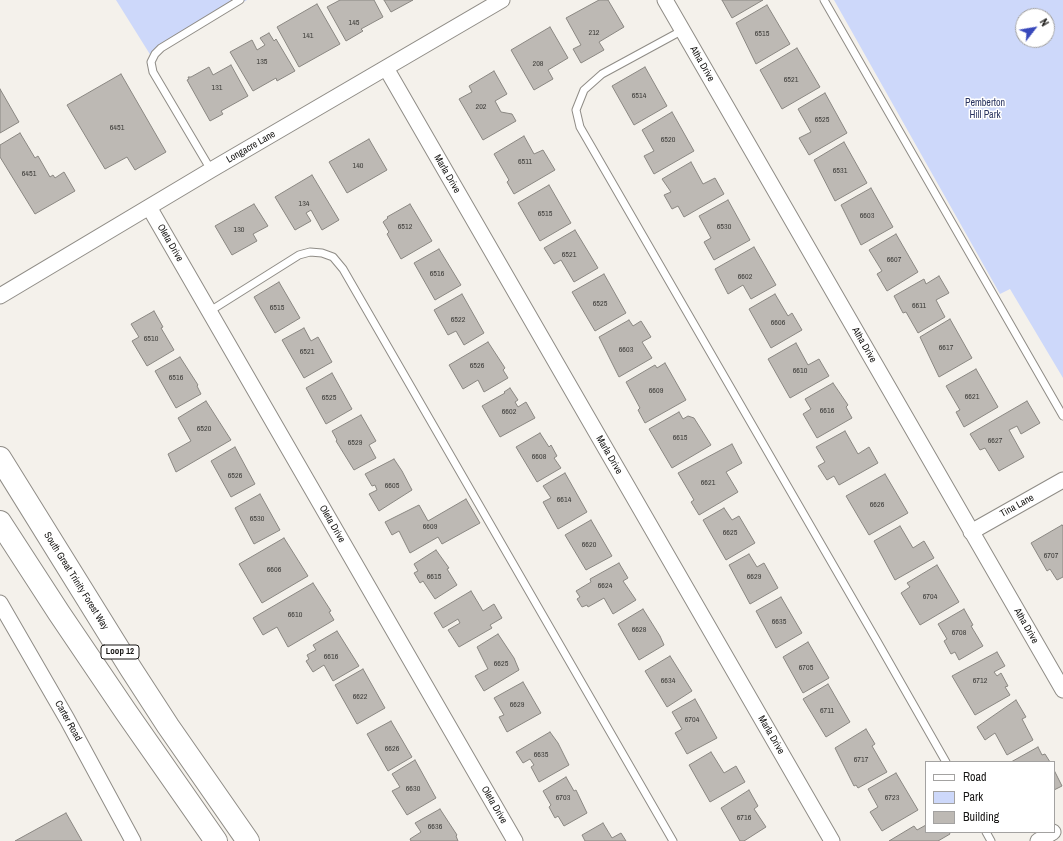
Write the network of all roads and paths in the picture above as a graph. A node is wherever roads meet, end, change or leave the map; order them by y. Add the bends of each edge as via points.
1 (240, 0) edge
2 (502, 0) edge
3 (665, 0) edge
4 (824, 0) edge
5 (683, 30) junction
6 (386, 68) junction
7 (211, 170) junction
8 (149, 207) junction
9 (0, 296) edge
10 (210, 311) junction
11 (1063, 416) edge
12 (0, 458) edge
13 (1063, 480) edge
14 (0, 522) edge
15 (971, 532) junction
16 (0, 603) edge
17 (1063, 690) edge
18 (945, 761) edge
19 (1051, 833) edge
20 (133, 841) edge
21 (216, 841) edge
22 (248, 841) edge
23 (515, 841) edge
24 (673, 841) edge
25 (832, 841) edge
26 (1038, 841) edge

1 - 7 lane via 161,48 151,62 154,72
2 - 6 street, Longacre Lane
3 - 5 street, Atha Drive
4 - 11 lane
5 - 15 street, Atha Drive
5 - 18 lane via 602,74 584,90 576,110 580,127
6 - 7 street, Longacre Lane
6 - 25 street, Marla Drive
7 - 8 street, Longacre Lane
8 - 9 street, Longacre Lane
8 - 10 street, Oleta Drive
10 - 23 street, Oleta Drive
10 - 24 lane via 299,255 310,252 333,257 343,269
12 - 22 main road, South Great Trinity Forest Way / Loop 12 via 131,669
13 - 15 street, Tina Lane
14 - 21 main road, Loop 12 via 126,712
15 - 17 street, Atha Drive
16 - 20 street, Carter Road
19 - 26 street

